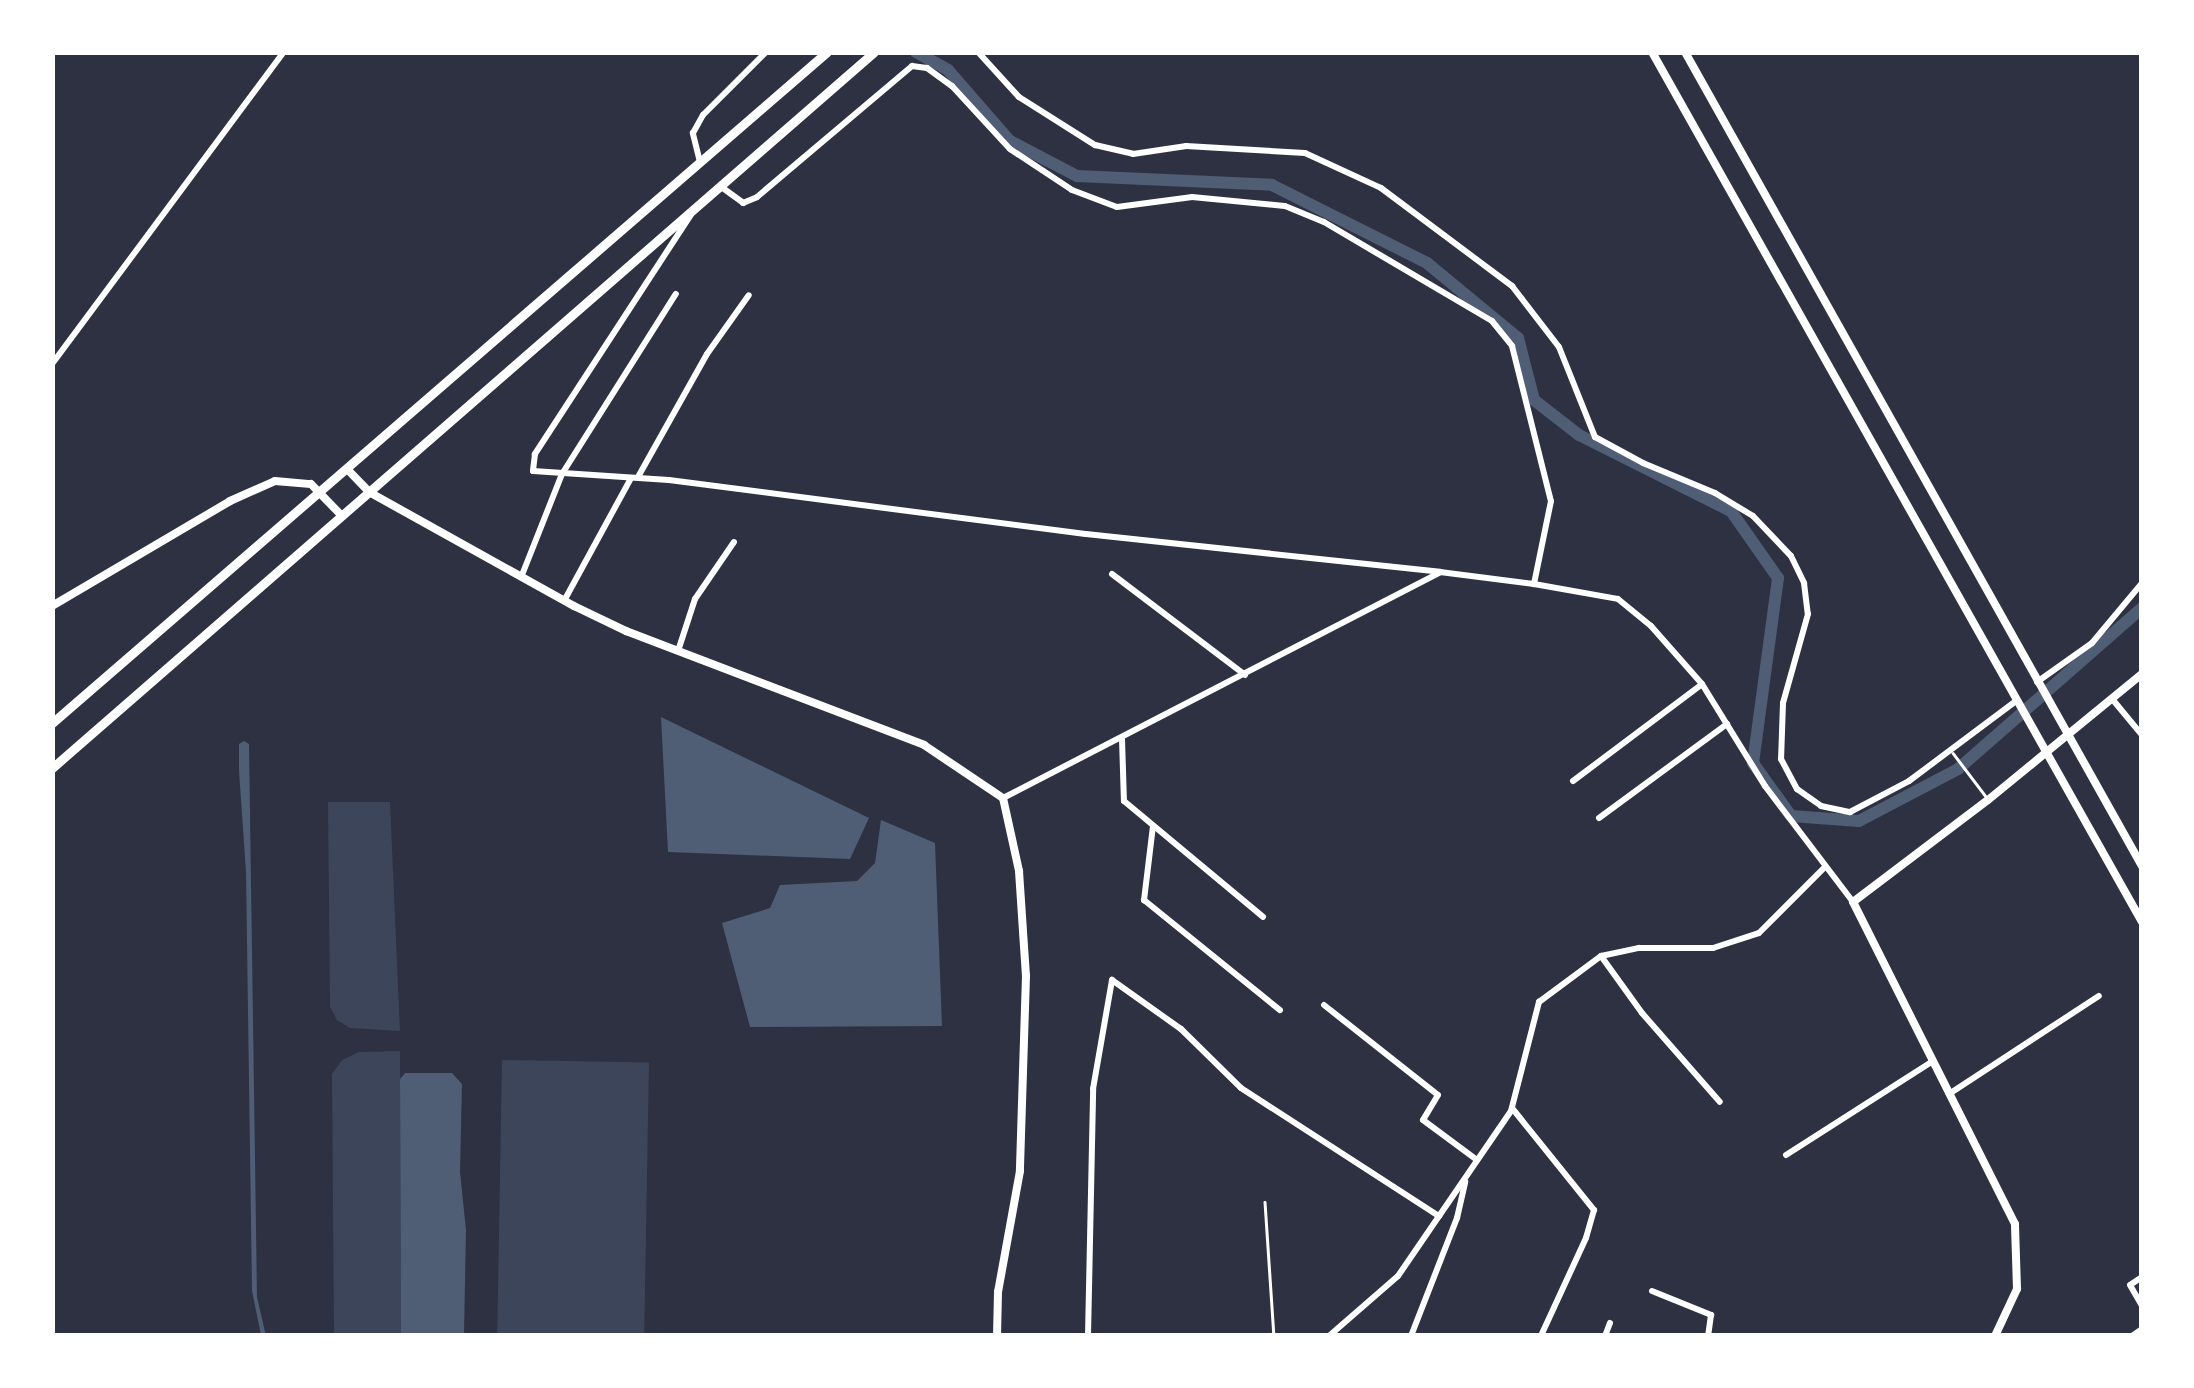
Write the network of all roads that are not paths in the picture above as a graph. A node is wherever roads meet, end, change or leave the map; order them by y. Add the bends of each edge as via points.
1 (284, 52) edge
2 (766, 52) edge
3 (827, 52) edge
4 (874, 52) edge
5 (978, 52) edge
6 (1652, 52) edge
7 (1684, 52) edge
8 (701, 163) junction
9 (720, 186) junction
10 (696, 207) junction
11 (676, 294) dead end
12 (749, 295) dead end
13 (52, 364) edge
14 (349, 470) junction
15 (562, 474) junction
16 (634, 478) junction
17 (322, 491) junction
18 (368, 492) junction
19 (342, 516) junction
20 (734, 542) dead end
21 (1440, 572) junction
22 (1112, 574) dead end
23 (522, 576) junction
24 (1534, 584) junction
25 (2142, 584) edge
26 (564, 600) junction
27 (52, 606) edge
28 (678, 651) junction
29 (2142, 674) edge
30 (1246, 675) junction
31 (1702, 684) junction
32 (2039, 685) junction
33 (2113, 700) junction
34 (2017, 702) junction
35 (52, 723) edge
36 (1727, 724) junction
37 (2069, 735) junction
38 (2142, 736) edge
39 (1122, 739) junction
40 (1952, 751) junction
41 (2046, 753) junction
42 (52, 768) edge
43 (1574, 781) dead end
44 (1003, 798) junction
45 (1988, 800) junction
46 (1598, 818) dead end
47 (1152, 826) junction
48 (2142, 866) edge
49 (1825, 867) junction
50 (1853, 902) junction
51 (1263, 918) dead end
52 (2142, 922) edge
53 (1602, 956) junction
54 (2099, 996) dead end
55 (1324, 1004) dead end
56 (1280, 1010) dead end
57 (1933, 1062) junction
58 (1949, 1094) junction
59 (1720, 1102) dead end
60 (1512, 1108) junction
61 (1786, 1154) dead end
62 (1477, 1160) junction
63 (1466, 1177) junction
64 (1265, 1202) dead end
65 (1439, 1216) junction
66 (2142, 1277) edge
67 (1652, 1291) dead end
68 (2142, 1306) edge
69 (1610, 1323) dead end
70 (2142, 1329) edge
71 (1996, 1334) edge
72 (997, 1336) edge
73 (1088, 1336) edge
74 (1274, 1336) edge
75 (1329, 1336) edge
76 (1411, 1336) edge
77 (1541, 1336) edge
78 (1606, 1336) edge
79 (1708, 1336) edge
80 (2009, 1336) edge
81 (2132, 1336) edge

1 - 13 street
2 - 8 street via 698,124 693,133
3 - 8 main road
4 - 9 main road
5 - 40 street via 1019,97 1096,145 1133,154 1186,146 1305,153 1382,188 1512,286 1559,347 1595,437 1753,516 1791,556 1808,614 1783,703 1781,759 1797,789 1821,806 1850,812
6 - 34 street
7 - 32 street
8 - 14 main road
9 - 10 main road
9 - 24 street via 742,203 757,197 912,66 952,86 1010,149 1072,190 1116,208 1236,198 1285,206 1324,222 1492,321 1512,346 1552,501
10 - 15 street via 536,454 533,471
10 - 18 main road
11 - 15 street
12 - 16 street
14 - 17 main road
14 - 18 street
15 - 16 street
15 - 23 street
16 - 21 street
16 - 26 street
17 - 19 street
17 - 27 street via 298,481 245,494
17 - 35 main road
18 - 19 main road
18 - 23 street
19 - 42 main road
20 - 28 street via 695,600
21 - 24 street
21 - 30 street
22 - 30 street
23 - 26 street
24 - 31 street via 1618,598
25 - 32 street via 2092,644
26 - 28 street
28 - 44 street via 924,745
29 - 33 street
30 - 39 street
31 - 36 street
31 - 43 street
32 - 37 street
33 - 37 street
33 - 38 street
34 - 40 street
34 - 41 street
36 - 46 street
36 - 49 street
37 - 41 street
37 - 48 street
39 - 44 street
39 - 47 street via 1124,801
40 - 45 lane
41 - 45 street
41 - 52 street
44 - 72 street via 1019,871 1026,976 1020,1171 998,1292
45 - 50 street
47 - 51 street
47 - 56 street via 1144,900
49 - 50 street
49 - 53 street via 1759,933 1713,948 1639,948
50 - 57 street
53 - 59 street
53 - 60 street via 1539,1002
54 - 58 street
55 - 62 street via 1438,1096 1423,1120
57 - 58 street
57 - 61 street
58 - 71 street via 2015,1224 2018,1290
60 - 62 street
60 - 77 street via 1594,1210
62 - 63 street
63 - 65 street
63 - 76 street
64 - 74 lane
65 - 73 street via 1241,1088 1181,1028 1112,980 1092,1089
65 - 75 street via 1398,1276
66 - 68 street via 2130,1285
67 - 79 street via 1711,1315
69 - 78 street
70 - 81 street
71 - 80 street

